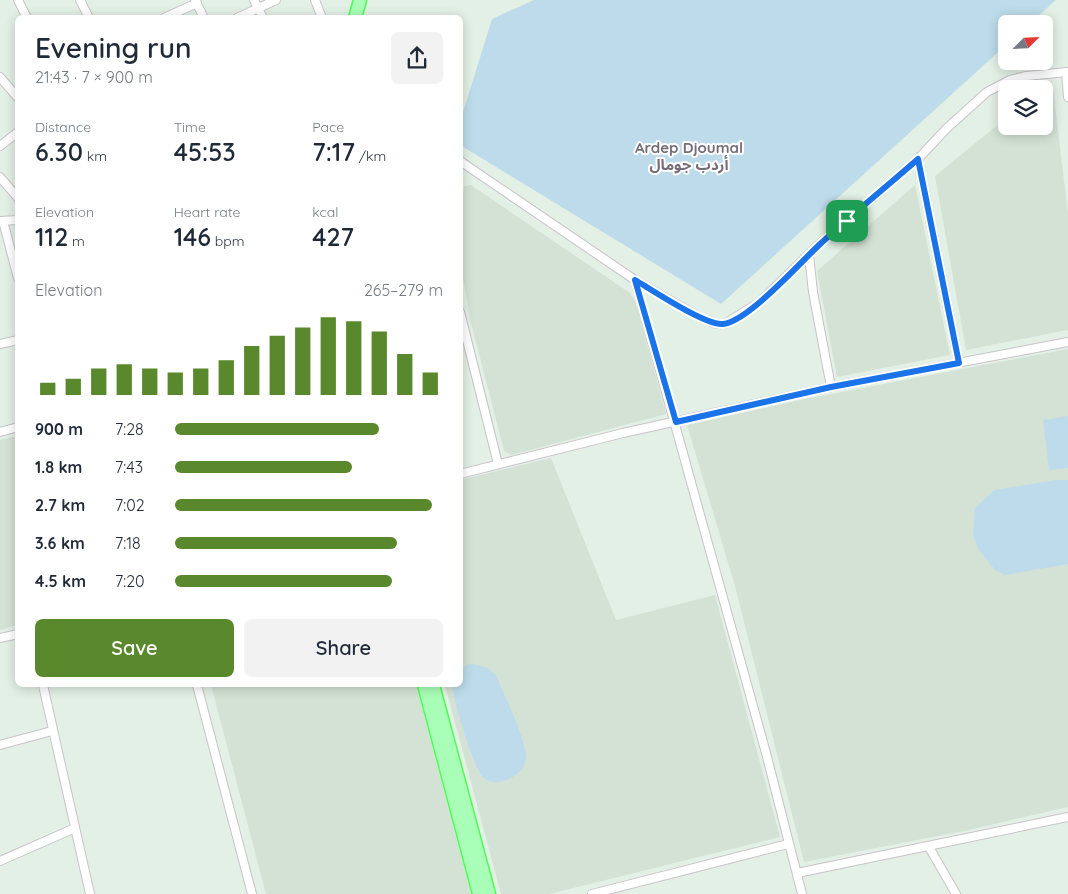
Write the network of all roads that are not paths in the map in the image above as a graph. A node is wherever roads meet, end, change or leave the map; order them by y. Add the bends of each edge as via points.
1 (18, 0) edge
2 (80, 0) edge
3 (254, 0) edge
4 (276, 0) edge
5 (314, 0) edge
6 (360, 0) edge
7 (368, 0) edge
8 (196, 1) edge
9 (258, 8) junction
10 (26, 15) edge
11 (88, 15) edge
12 (170, 15) edge
13 (203, 15) edge
14 (243, 15) edge
15 (262, 15) edge
16 (321, 15) edge
17 (357, 15) edge
18 (365, 15) edge
19 (1067, 72) edge
20 (0, 77) edge
21 (15, 85) edge
22 (9, 88) junction
23 (15, 95) edge
24 (1068, 97) edge
25 (15, 134) edge
26 (0, 146) edge
27 (918, 159) junction
28 (463, 163) edge
29 (0, 177) edge
30 (15, 194) edge
31 (15, 220) edge
32 (2, 221) edge
33 (809, 255) junction
34 (15, 267) edge
35 (635, 280) junction
36 (463, 324) edge
37 (15, 341) edge
38 (1068, 342) edge
39 (0, 344) edge
40 (959, 363) junction
41 (831, 387) junction
42 (676, 422) junction
43 (15, 428) edge
44 (0, 432) edge
45 (498, 464) junction
46 (463, 473) edge
47 (15, 635) edge
48 (0, 638) edge
49 (43, 687) edge
50 (198, 687) edge
51 (425, 687) edge
52 (434, 687) edge
53 (52, 731) junction
54 (0, 745) edge
55 (1068, 817) edge
56 (75, 828) junction
57 (788, 844) junction
58 (929, 847) junction
59 (0, 861) edge
60 (797, 873) junction
61 (90, 894) edge
62 (252, 894) edge
63 (479, 894) edge
64 (489, 894) edge
65 (592, 894) edge
66 (802, 894) edge
67 (956, 894) edge

1 - 10 street
2 - 11 street
3 - 9 street
4 - 9 street
5 - 16 street
6 - 17 main road
7 - 18 main road
8 - 12 street
8 - 13 street
9 - 14 street
9 - 15 street
19 - 24 street
19 - 27 street via 1026,76 987,92
20 - 22 street
21 - 22 street
22 - 23 street
25 - 26 street
27 - 33 street
27 - 40 street
28 - 35 street
29 - 30 street
31 - 32 street
32 - 34 street
33 - 35 street via 760,302 725,324 701,318
33 - 41 street
35 - 42 street
36 - 45 street
37 - 39 street
38 - 40 street
40 - 41 street
41 - 42 street
42 - 45 street
42 - 57 street
43 - 44 street
45 - 46 street
47 - 48 street
49 - 53 street
50 - 62 street
51 - 63 main road
52 - 64 main road
53 - 54 street
53 - 56 street
55 - 58 street
56 - 59 street
56 - 61 street
57 - 60 street
57 - 65 street
58 - 60 street
58 - 67 street
60 - 66 street

